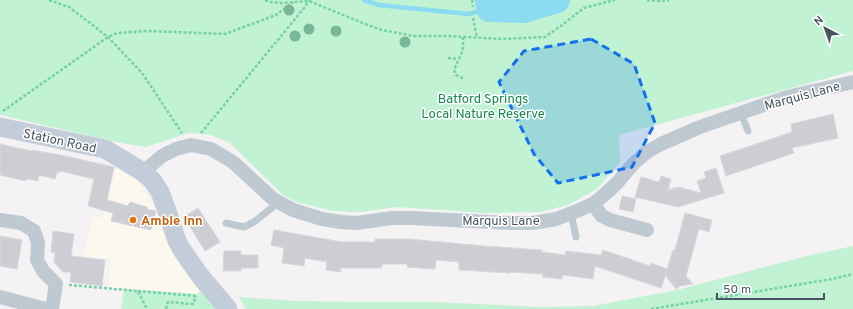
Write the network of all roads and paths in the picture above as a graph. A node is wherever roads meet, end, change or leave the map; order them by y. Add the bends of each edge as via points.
1 (49, 0) edge
2 (265, 0) edge
3 (309, 0) edge
4 (472, 0) edge
5 (615, 0) edge
6 (648, 0) edge
7 (669, 0) edge
8 (294, 1) junction
9 (473, 7) dead end
10 (473, 18) dead end
11 (108, 37) junction
12 (463, 37) junction
13 (477, 37) junction
14 (448, 58) dead end
15 (458, 59) junction
16 (464, 78) dead end
17 (853, 82) edge
18 (0, 112) edge
19 (741, 113) junction
20 (0, 127) edge
21 (748, 131) dead end
22 (191, 145) junction
23 (143, 172) junction
24 (279, 202) junction
25 (593, 204) junction
26 (571, 214) junction
27 (0, 220) edge
28 (226, 223) dead end
29 (646, 230) dead end
30 (576, 238) dead end
31 (853, 274) edge
32 (56, 284) junction
33 (138, 291) junction
34 (0, 297) edge
35 (46, 309) edge
36 (52, 309) edge
37 (147, 309) edge
38 (166, 309) edge
39 (228, 309) edge
40 (651, 309) edge

1 - 11 path via 69,7
2 - 8 path via 280,3
3 - 8 path
3 - 12 path via 382,30 414,36
3 - 22 path
4 - 9 path
5 - 13 path via 584,8 545,37
6 - 7 path
8 - 11 path via 276,15 225,34 148,30 117,33
10 - 13 path
11 - 18 path
11 - 22 path via 142,73
12 - 13 path
12 - 15 path via 463,50
14 - 15 path
15 - 16 path via 454,70 456,75
17 - 19 street, Marquis Lane via 787,97
19 - 21 lane
19 - 25 street, Marquis Lane via 700,127 647,152
20 - 23 main road, Station Road via 105,149
22 - 23 street, Marquis Lane via 162,156
22 - 24 street, Marquis Lane via 211,149 233,162
23 - 39 main road, Station Road via 160,192 182,250
24 - 26 street, Marquis Lane via 293,210 322,219 356,223 392,218 533,223
24 - 28 lane via 244,227
25 - 26 street, Marquis Lane
25 - 29 street via 602,216 610,220
26 - 30 lane
27 - 32 street via 22,223 34,231 38,243 38,260 43,271
31 - 40 path
32 - 33 path
32 - 36 street
33 - 37 path
33 - 38 path via 196,296 193,304 168,302
34 - 35 street

